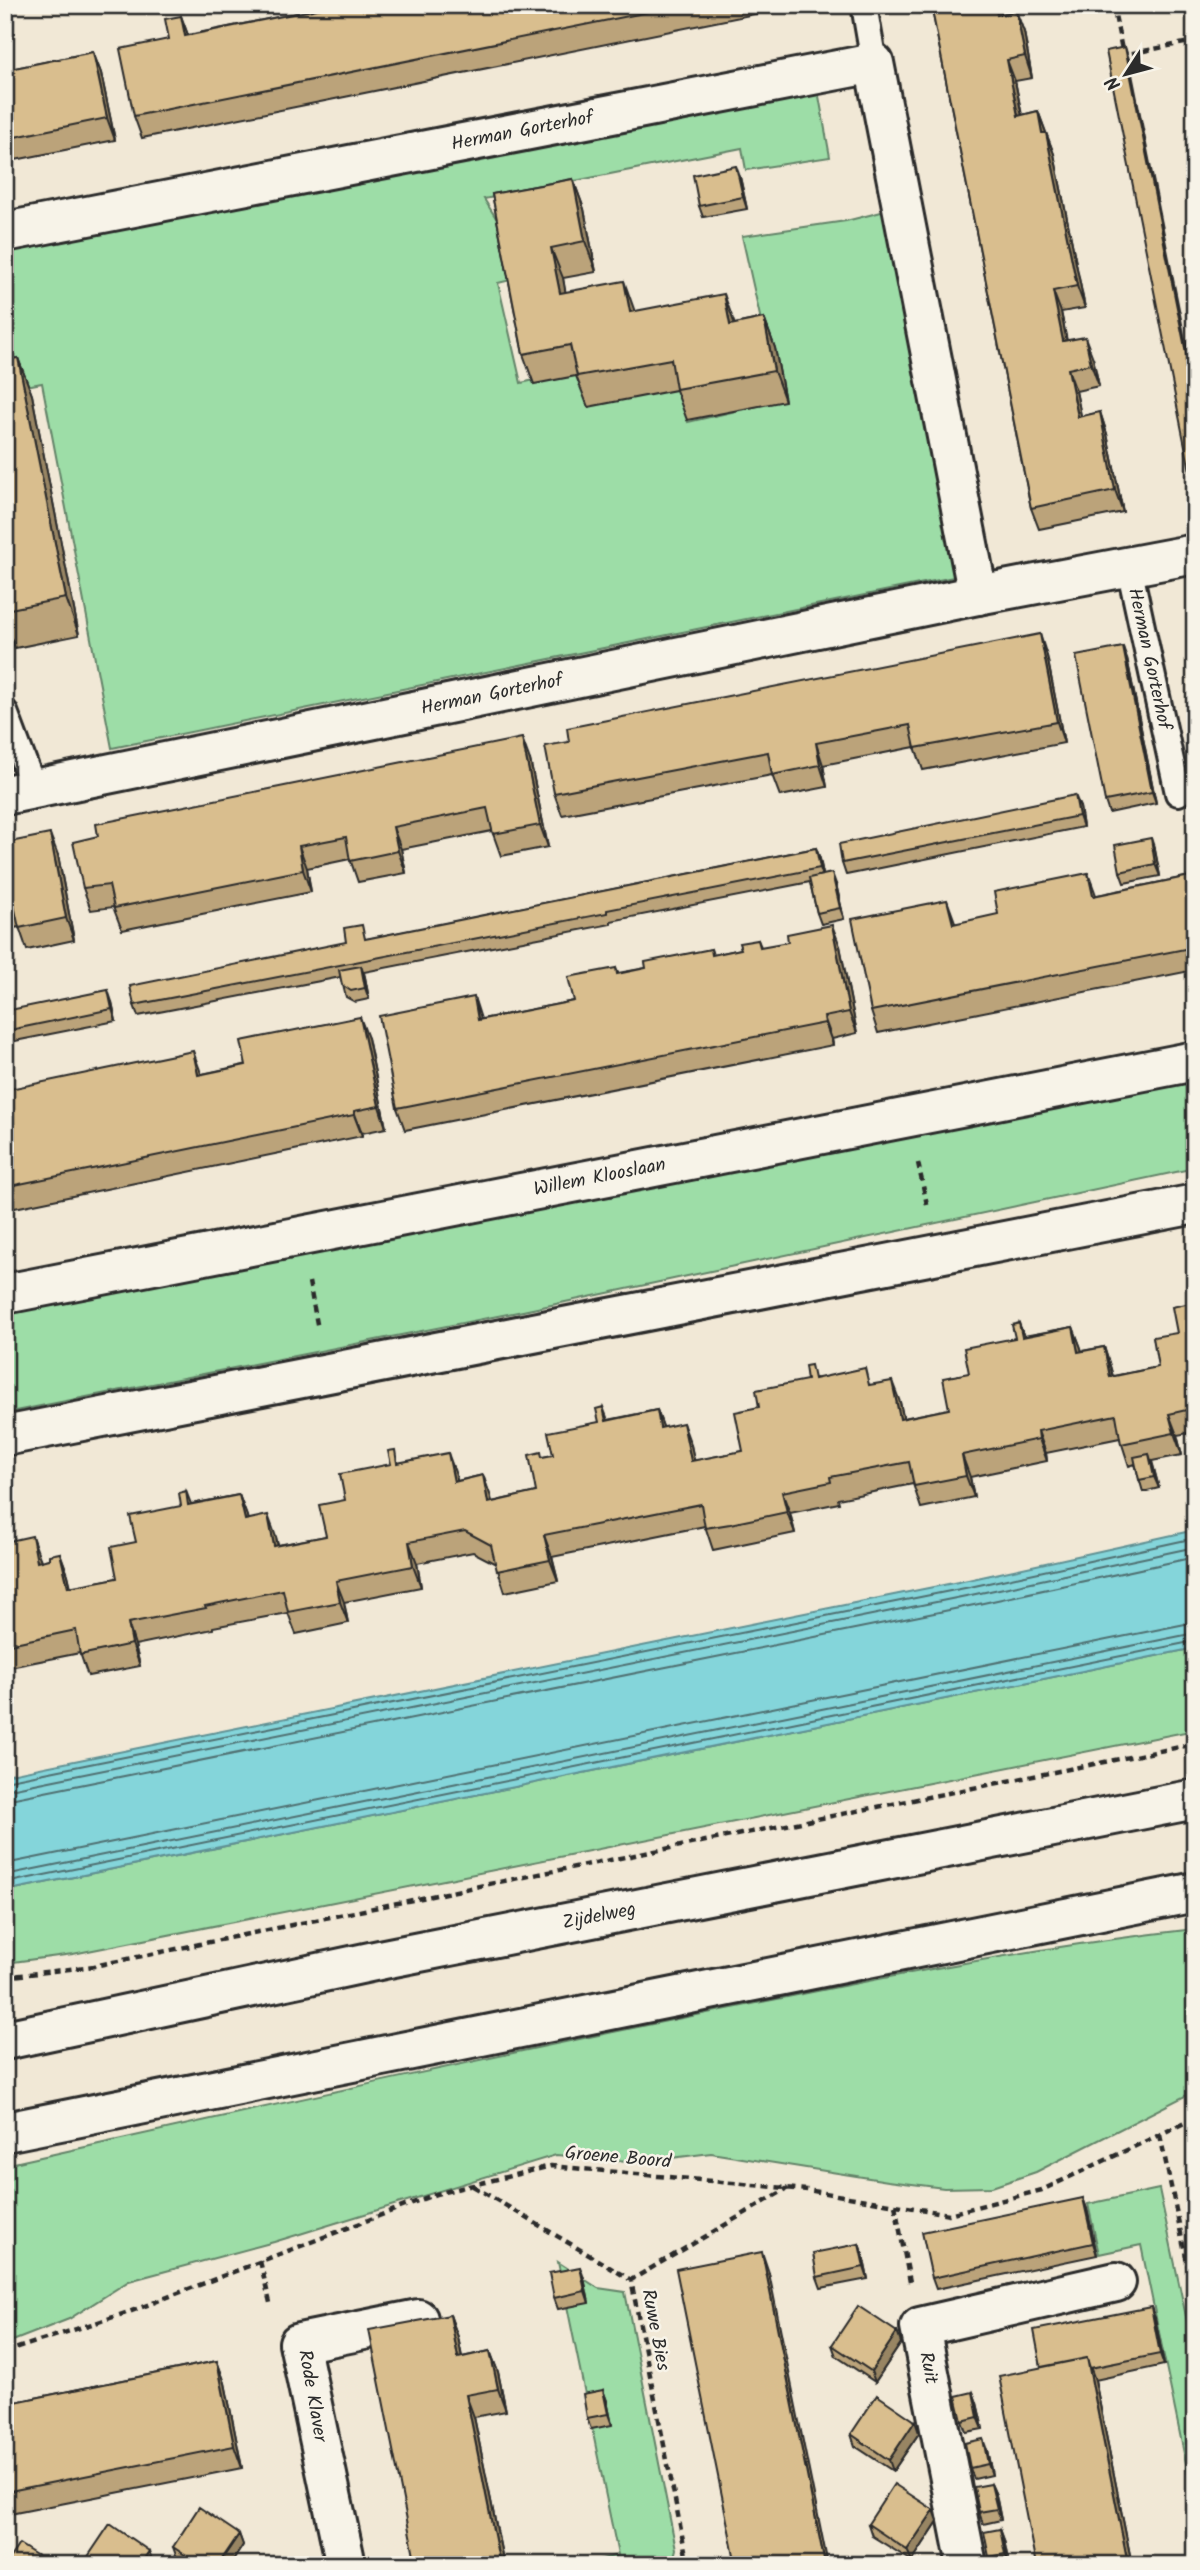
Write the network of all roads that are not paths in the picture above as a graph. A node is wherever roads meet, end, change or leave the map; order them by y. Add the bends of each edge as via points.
1 (864, 5) edge
2 (874, 63) junction
3 (5, 232) edge
4 (1195, 554) edge
5 (1129, 567) junction
6 (978, 595) junction
7 (5, 712) edge
8 (19, 792) edge
9 (1178, 793) dead end
10 (1195, 1061) edge
11 (1195, 1204) edge
12 (5, 1294) edge
13 (5, 1436) edge
14 (1195, 1799) edge
15 (1195, 1892) edge
16 (5, 2040) edge
17 (5, 2133) edge
18 (1116, 2282) dead end
19 (418, 2319) edge
20 (346, 2565) edge
21 (967, 2565) edge

1 - 2 lane
2 - 3 street, Herman Gorterhof
2 - 6 street
4 - 5 street, Herman Gorterhof
5 - 6 street, Herman Gorterhof
5 - 9 lane, Herman Gorterhof
6 - 8 street, Herman Gorterhof
7 - 8 lane
10 - 12 street, Willem Klooslaan
11 - 13 street
14 - 16 street, Zijdelweg via 384,1959
15 - 17 street
18 - 21 street, Ruit via 920,2327
19 - 20 street, Rode Klaver via 299,2343

